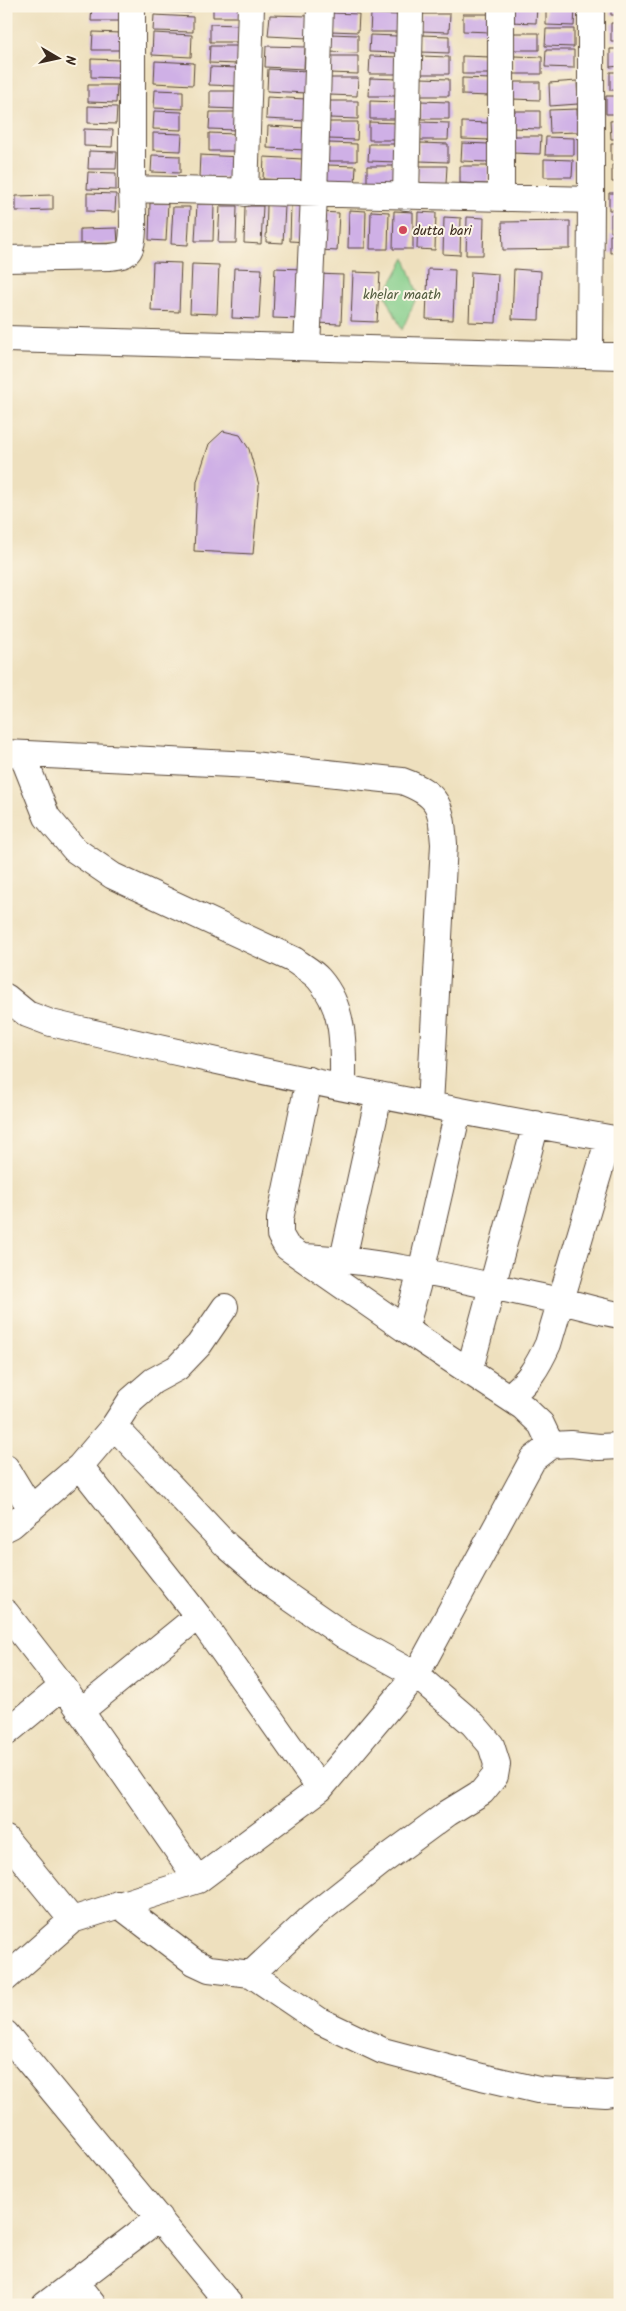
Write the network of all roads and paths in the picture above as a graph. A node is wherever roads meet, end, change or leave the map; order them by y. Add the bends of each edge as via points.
1 (132, 6) edge
2 (251, 6) edge
3 (320, 6) edge
4 (501, 6) edge
5 (591, 6) edge
6 (410, 14) dead end
7 (132, 189) junction
8 (245, 193) junction
9 (314, 195) junction
10 (406, 197) junction
11 (500, 198) junction
12 (591, 200) junction
13 (6, 259) edge
14 (6, 339) edge
15 (307, 347) junction
16 (590, 355) junction
17 (620, 356) edge
18 (14, 754) edge
19 (11, 1014) edge
20 (310, 1080) junction
21 (342, 1086) junction
22 (379, 1095) junction
23 (430, 1106) junction
24 (458, 1111) junction
25 (536, 1124) junction
26 (614, 1139) edge
27 (301, 1257) junction
28 (344, 1258) junction
29 (421, 1272) junction
30 (491, 1287) junction
31 (562, 1301) junction
32 (225, 1307) dead end
33 (620, 1315) edge
34 (405, 1329) junction
35 (468, 1372) junction
36 (508, 1397) junction
37 (114, 1426) junction
38 (551, 1446) junction
39 (620, 1446) edge
40 (80, 1466) junction
41 (6, 1468) edge
42 (31, 1509) junction
43 (6, 1528) edge
44 (6, 1613) edge
45 (198, 1616) junction
46 (416, 1675) junction
47 (63, 1686) junction
48 (81, 1711) junction
49 (6, 1733) edge
50 (320, 1789) junction
51 (6, 1839) edge
52 (198, 1880) junction
53 (118, 1904) junction
54 (72, 1920) junction
55 (251, 1974) junction
56 (6, 1978) edge
57 (6, 2034) edge
58 (620, 2092) edge
59 (159, 2218) junction
60 (75, 2282) junction
61 (227, 2304) edge
62 (45, 2305) edge
63 (93, 2305) edge

1 - 7 street
2 - 8 street
3 - 9 street
4 - 11 street
5 - 12 street
6 - 10 street
7 - 8 street
7 - 13 street via 132,238 128,250 122,255
8 - 9 street
9 - 10 street
9 - 15 street
10 - 11 street
11 - 12 street
12 - 16 street
14 - 15 street
15 - 16 street
16 - 17 street
18 - 21 street via 47,817 75,850 113,876 294,960 319,978 336,1005 344,1036
18 - 23 street via 252,765 402,781 421,788 436,800 442,817 444,844
19 - 20 street via 205,1060
20 - 21 street
20 - 27 street via 280,1219 280,1235 287,1247
21 - 22 street
22 - 23 street
22 - 28 street
23 - 24 street
24 - 25 street
24 - 29 street
25 - 26 street
25 - 30 street
26 - 31 street
27 - 28 street
27 - 34 street
28 - 29 street
29 - 30 street
29 - 34 street
30 - 31 street
30 - 35 street
31 - 33 street
31 - 36 street via 537,1368 522,1388
32 - 37 street via 199,1345 177,1368 153,1381 131,1400
34 - 35 street
35 - 36 street
36 - 38 street via 523,1406 541,1424
37 - 40 street
37 - 46 street via 227,1546 276,1588 345,1636
38 - 39 street
38 - 46 street via 533,1459
40 - 42 street
40 - 45 street
41 - 42 street
42 - 43 street
44 - 47 street
45 - 48 street
45 - 50 street
46 - 50 street
46 - 55 street via 473,1724 491,1746 497,1764 495,1776 482,1792 448,1813 313,1916
47 - 48 street
47 - 49 street
48 - 52 street
50 - 52 street
51 - 54 street
52 - 53 street
53 - 54 street
53 - 55 street via 194,1962 209,1968
54 - 56 street
55 - 58 street via 320,2021 383,2051 538,2090
57 - 59 street
59 - 60 street
59 - 61 street
60 - 62 street
60 - 63 street

